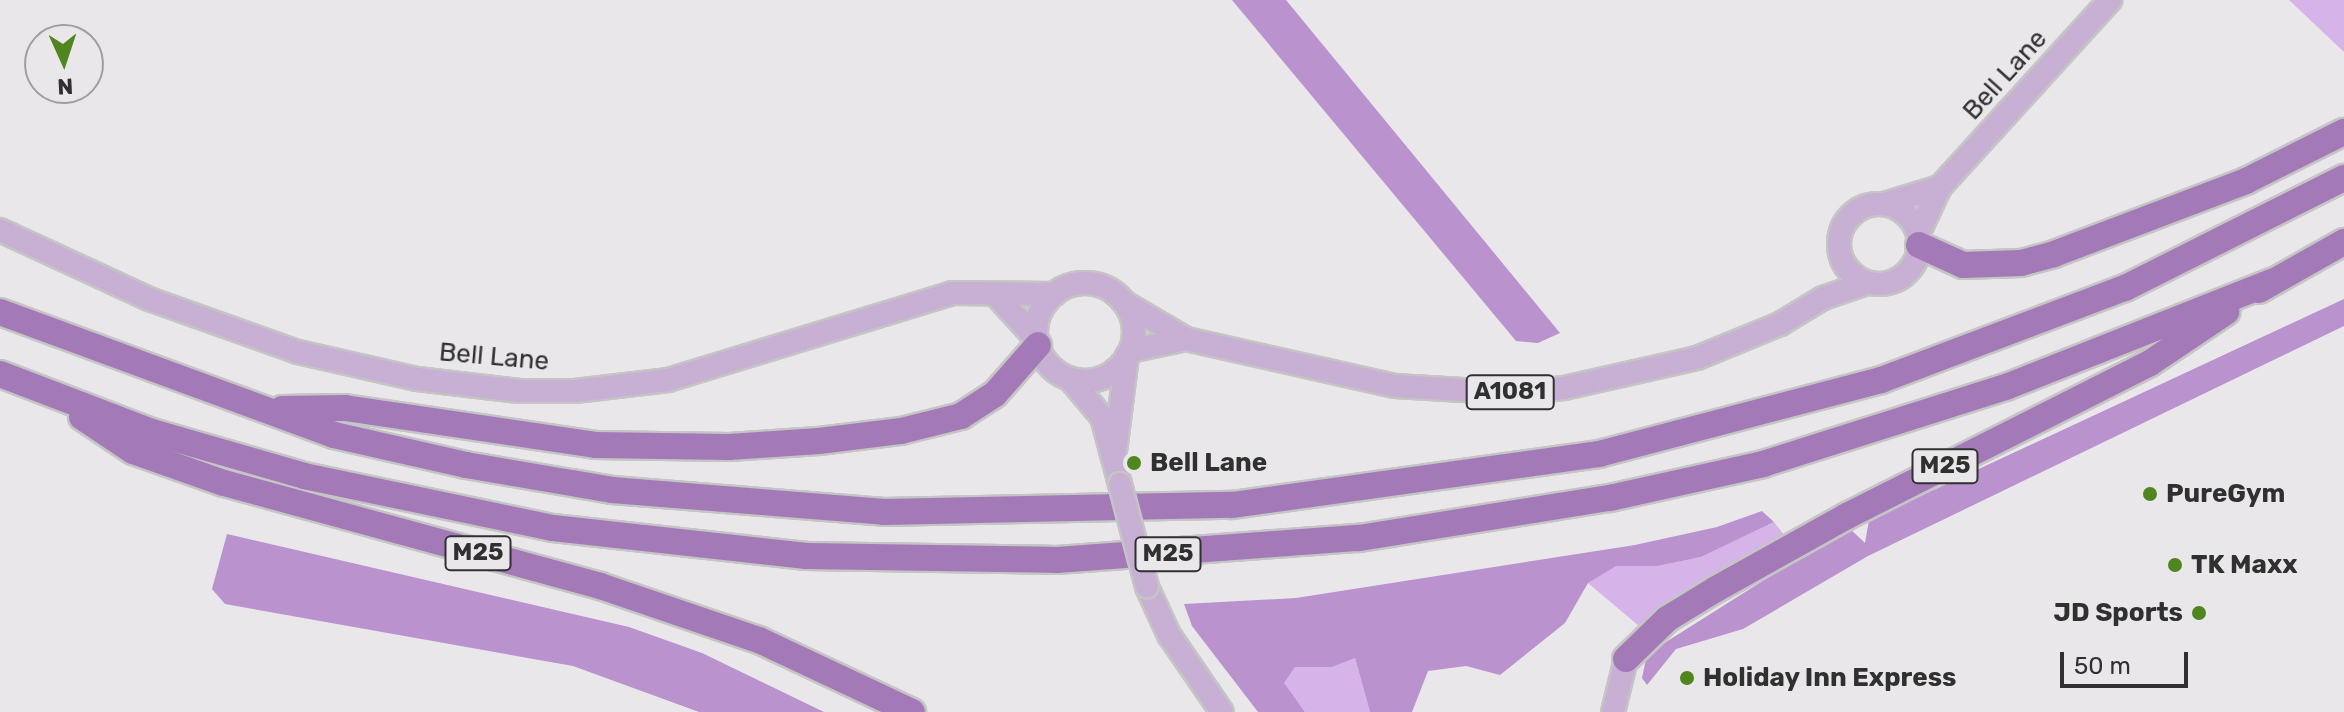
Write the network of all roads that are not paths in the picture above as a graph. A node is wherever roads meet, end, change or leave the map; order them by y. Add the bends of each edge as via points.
1 (2110, 0) edge
2 (2344, 132) edge
3 (2344, 178) edge
4 (1940, 187) junction
5 (1884, 204) junction
6 (0, 230) edge
7 (1919, 240) junction
8 (2344, 242) edge
9 (1840, 256) junction
10 (2271, 282) junction
11 (1867, 283) junction
12 (1054, 294) junction
13 (997, 296) junction
14 (1823, 298) junction
15 (1125, 303) junction
16 (0, 312) edge
17 (1186, 339) junction
18 (1037, 343) junction
19 (1129, 354) junction
20 (0, 374) edge
21 (1069, 378) junction
22 (46, 394) junction
23 (271, 409) junction
24 (1115, 451) junction
25 (1626, 659) joint
26 (912, 712) edge
27 (1222, 712) edge
28 (1613, 712) edge

1 - 4 main road, Bell Lane
2 - 7 highway via 2246,181 2021,263 1963,265
3 - 23 highway, M25 via 2125,288 1881,380 1599,454 1232,505 884,512 683,497 466,465 334,435
4 - 5 main road
4 - 7 main road, Bell Lane
5 - 7 main road via 1906,214
5 - 9 main road via 1861,208 1844,223
6 - 13 main road, Bell Lane via 149,299 298,352 417,379 519,391 575,391 668,380 716,369 932,296
7 - 11 main road via 1903,277
8 - 10 highway, M25
9 - 11 main road via 1846,268
9 - 14 main road
10 - 22 highway, M25 via 1993,392 1763,464 1476,522 1359,538 1103,558 806,556 553,528 304,476
10 - 25 highway, M25 via 2150,363 1847,516 1716,589 1667,619
11 - 14 main road, A1081
12 - 13 main road, Bell Lane
12 - 15 main road via 1084,283 1100,285
12 - 18 main road via 1037,319
13 - 18 main road
14 - 17 main road, A1081 via 1736,344 1655,371 1514,393 1438,391 1345,378
15 - 17 main road, A1081
15 - 19 main road via 1134,332
16 - 23 highway, M25
17 - 19 main road, A1081
18 - 21 main road via 1045,360
18 - 23 highway, M25 via 995,394 961,416 901,431 819,441 729,447 595,445 345,408
19 - 21 main road via 1099,378
19 - 24 main road
20 - 22 highway, M25
21 - 24 main road via 1097,409
22 - 26 highway, M25 via 133,451 224,483 675,610 759,640
24 - 27 main road, bridge via 1147,587 1169,635
25 - 28 main road

